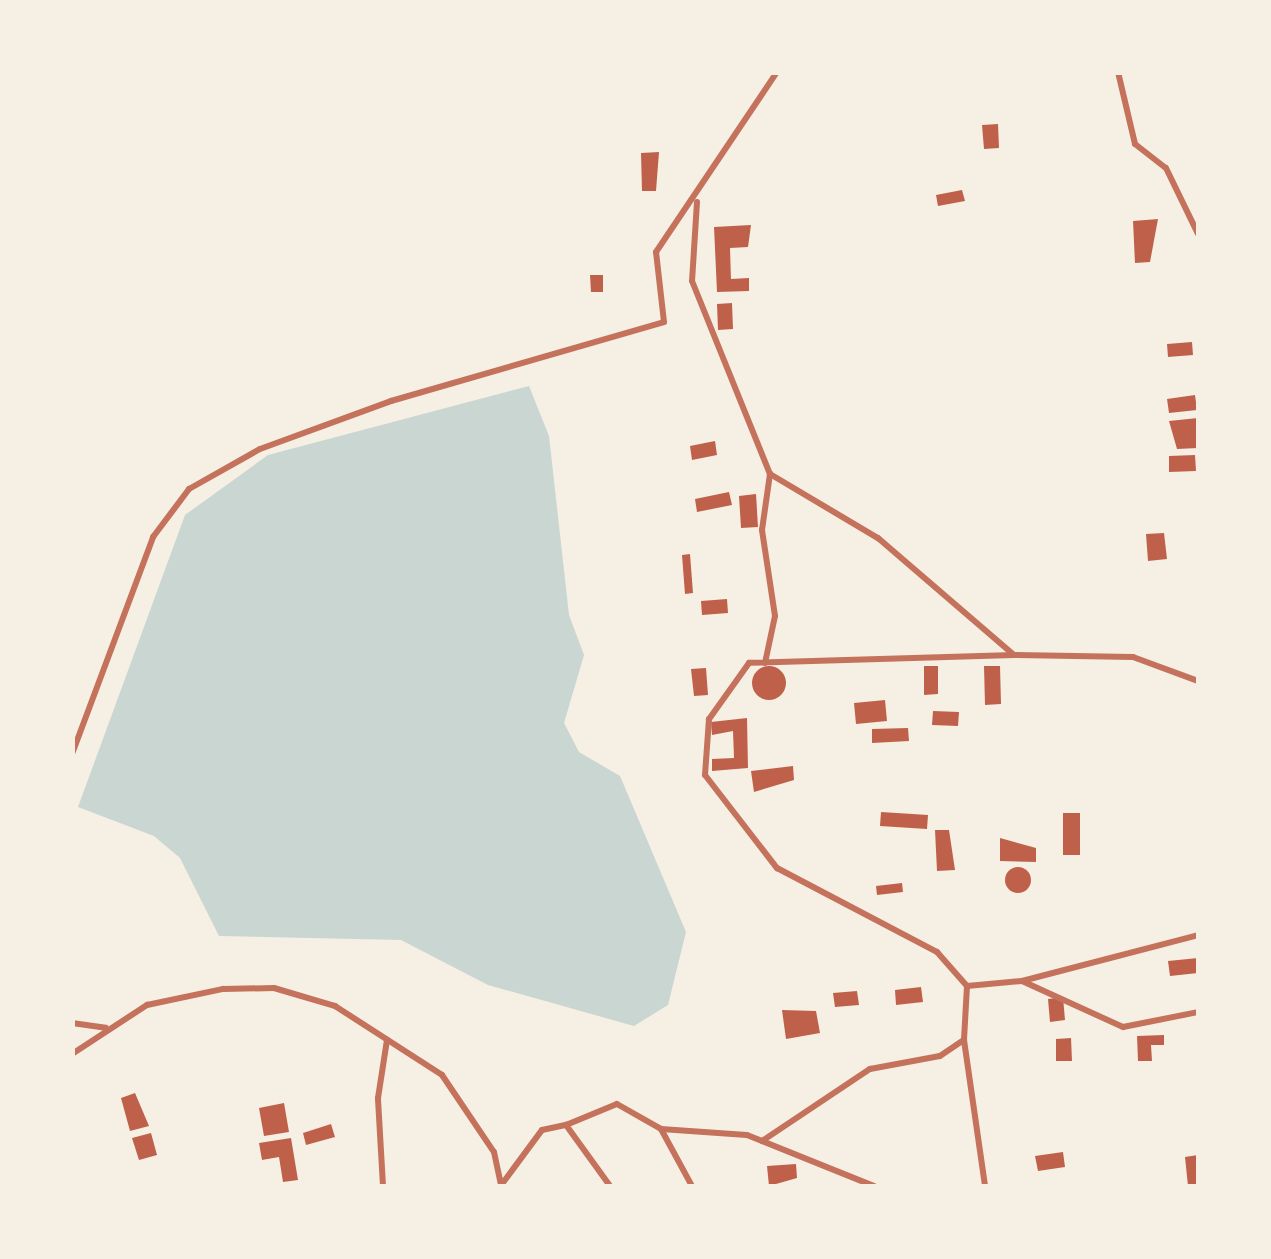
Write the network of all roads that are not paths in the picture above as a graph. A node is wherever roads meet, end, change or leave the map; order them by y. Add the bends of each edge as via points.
1 (776, 72) edge
2 (1118, 72) edge
3 (697, 201) junction
4 (1198, 234) edge
5 (770, 474) junction
6 (1014, 655) junction
7 (765, 663) junction
8 (1198, 681) edge
9 (72, 754) edge
10 (1198, 935) edge
11 (1022, 981) junction
12 (967, 986) junction
13 (1198, 1012) edge
14 (72, 1023) edge
15 (106, 1028) junction
16 (388, 1040) junction
17 (964, 1040) junction
18 (72, 1054) edge
19 (566, 1125) junction
20 (661, 1129) junction
21 (762, 1140) junction
22 (383, 1186) edge
23 (500, 1186) edge
24 (610, 1186) edge
25 (692, 1186) edge
26 (874, 1186) edge
27 (986, 1186) edge

1 - 3 street
2 - 4 street via 1135,144 1166,168
3 - 5 street via 692,281
3 - 9 street via 656,252 669,311 648,332 391,402 260,448 188,489 154,537
5 - 6 street via 878,538
5 - 7 street via 762,530 774,616
6 - 7 street
6 - 8 street via 1133,656
7 - 12 street via 748,664 709,719 705,775 778,868 937,952
10 - 11 street
11 - 12 street
11 - 13 street via 1123,1027
12 - 17 street
14 - 15 street
15 - 16 street via 147,1004 274,988 360,1016
15 - 18 street
16 - 22 street via 378,1098
16 - 23 street via 442,1074 494,1152
17 - 21 street via 940,1056 870,1069
17 - 27 street
19 - 20 street via 617,1104
19 - 23 street via 542,1130
19 - 24 street
20 - 21 street
20 - 25 street
21 - 26 street

